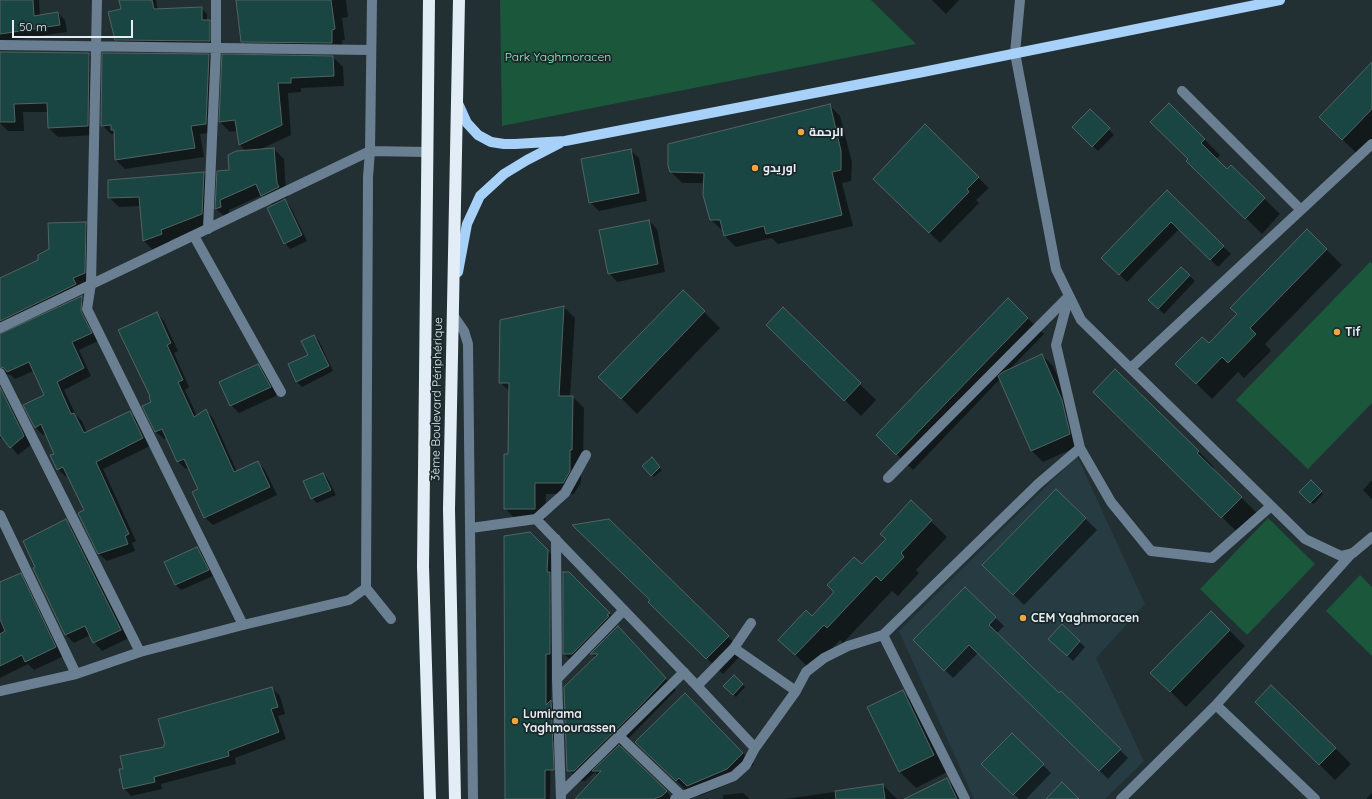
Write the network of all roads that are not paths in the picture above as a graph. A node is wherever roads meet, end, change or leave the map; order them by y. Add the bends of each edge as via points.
1 (97, 0) edge
2 (216, 0) edge
3 (372, 0) edge
4 (429, 0) edge
5 (459, 0) edge
6 (1020, 0) edge
7 (1280, 0) edge
8 (0, 45) edge
9 (97, 46) junction
10 (216, 48) junction
11 (371, 50) junction
12 (1015, 53) junction
13 (1182, 91) dead end
14 (457, 100) junction
15 (565, 141) junction
16 (1372, 144) edge
17 (370, 151) junction
18 (427, 152) junction
19 (1301, 210) junction
20 (208, 229) junction
21 (194, 236) junction
22 (91, 284) junction
23 (1069, 296) junction
24 (452, 314) junction
25 (0, 328) edge
26 (1131, 368) junction
27 (0, 373) edge
28 (281, 392) dead end
29 (1080, 448) junction
30 (586, 454) dead end
31 (888, 478) dead end
32 (1271, 506) junction
33 (0, 515) edge
34 (536, 519) junction
35 (471, 528) junction
36 (1372, 537) edge
37 (556, 539) junction
38 (1353, 553) junction
39 (366, 588) junction
40 (624, 610) junction
41 (390, 619) dead end
42 (751, 623) dead end
43 (243, 625) junction
44 (883, 635) junction
45 (734, 648) junction
46 (140, 652) junction
47 (684, 672) junction
48 (76, 674) junction
49 (557, 679) junction
50 (697, 686) junction
51 (0, 691) edge
52 (796, 691) junction
53 (1216, 705) junction
54 (619, 736) junction
55 (755, 748) junction
56 (561, 796) edge
57 (678, 798) edge
58 (430, 799) edge
59 (455, 799) edge
60 (473, 799) edge
61 (965, 799) edge
62 (1121, 799) edge
63 (1315, 799) edge

1 - 9 street
2 - 10 street
3 - 11 street
4 - 18 highway, 3ème Boulevard Périphérique
5 - 14 highway, 3ème Boulevard Périphérique
6 - 12 street
7 - 12 main road
8 - 9 street
9 - 10 street
9 - 22 street
10 - 11 street
10 - 20 street
11 - 17 street
12 - 15 main road
12 - 23 street via 1056,269
13 - 19 street
14 - 15 main road via 467,123 478,135 491,142 515,144
14 - 24 highway, 3ème Boulevard Périphérique
15 - 24 main road via 504,174 480,196 467,224
16 - 19 street
17 - 18 street
17 - 20 street
17 - 39 street
18 - 58 highway, 3ème Boulevard Périphérique via 423,566
19 - 26 street
20 - 21 street
21 - 22 street
21 - 28 street
22 - 25 street
22 - 43 street via 87,309
23 - 26 street via 1082,320
23 - 29 street via 1056,346
23 - 31 street
24 - 35 street via 464,332 468,344
24 - 59 highway, 3ème Boulevard Périphérique via 449,509
26 - 32 street
27 - 46 street
29 - 32 street via 1111,502 1151,551 1212,558
29 - 44 street via 1038,484
30 - 34 street via 565,493
32 - 38 street via 1305,539 1341,556
33 - 48 street
34 - 35 street
34 - 37 street
35 - 60 street
36 - 38 street
37 - 40 street
37 - 49 street
38 - 53 street
39 - 41 street
39 - 43 street via 349,600
40 - 47 street
40 - 49 street
42 - 45 street
43 - 46 street
44 - 52 street via 848,646 824,658 806,672
44 - 61 street
45 - 50 street
45 - 52 street
46 - 48 street
47 - 50 street
47 - 54 street
48 - 51 street
49 - 56 street
50 - 55 street
52 - 55 street
53 - 62 street
53 - 63 street
54 - 56 street
54 - 57 street
55 - 57 street via 746,765 734,776

